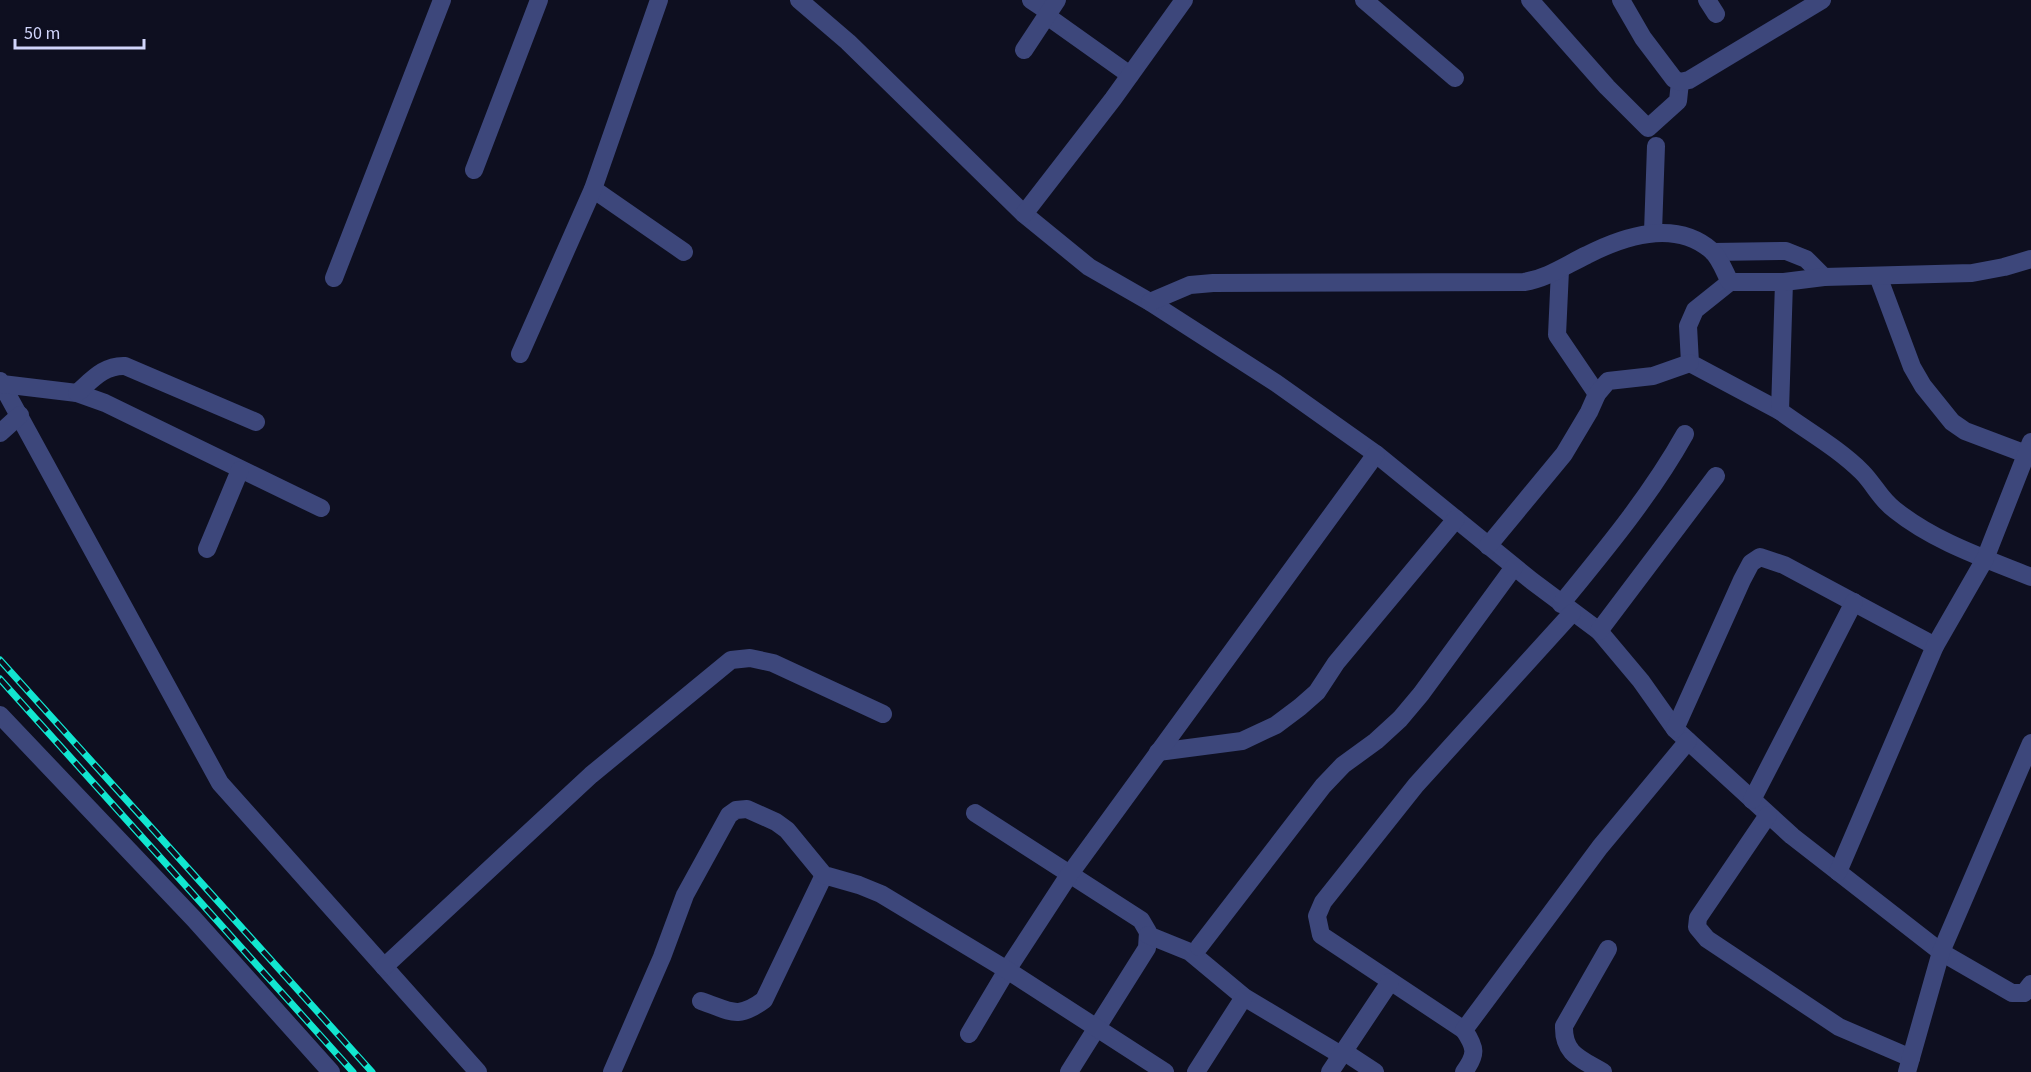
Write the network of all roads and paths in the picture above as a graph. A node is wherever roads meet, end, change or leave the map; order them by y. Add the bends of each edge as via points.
1 (442, 0) edge
2 (539, 0) edge
3 (658, 0) edge
4 (799, 0) edge
5 (1031, 0) edge
6 (1184, 0) edge
7 (1364, 0) edge
8 (1530, 0) edge
9 (1621, 0) edge
10 (1822, 0) edge
11 (1051, 9) edge
12 (1024, 50) dead end
13 (1130, 75) junction
14 (1455, 78) dead end
15 (1680, 82) junction
16 (1656, 146) dead end
17 (474, 170) dead end
18 (593, 189) junction
19 (1024, 214) junction
20 (1653, 232) junction
21 (684, 252) dead end
22 (1713, 252) junction
23 (2031, 259) edge
24 (1560, 270) junction
25 (1878, 276) junction
26 (1824, 277) junction
27 (334, 278) dead end
28 (1730, 282) junction
29 (1784, 282) junction
30 (1150, 302) junction
31 (520, 354) dead end
32 (1690, 363) junction
33 (1, 383) edge
34 (77, 393) junction
35 (1597, 394) junction
36 (1780, 411) junction
37 (20, 415) junction
38 (256, 422) dead end
39 (0, 433) edge
40 (1684, 434) dead end
41 (2028, 448) edge
42 (1376, 454) junction
43 (240, 470) junction
44 (1716, 477) dead end
45 (321, 508) dead end
46 (1456, 519) junction
47 (1488, 546) junction
48 (207, 549) dead end
49 (1985, 559) junction
50 (1514, 567) junction
51 (2031, 577) edge
52 (1854, 602) junction
53 (1567, 608) junction
54 (1599, 631) junction
55 (1935, 646) junction
56 (883, 714) dead end
57 (0, 715) edge
58 (1682, 735) junction
59 (2031, 743) edge
60 (1158, 752) junction
61 (2025, 774) edge
62 (1752, 800) junction
63 (975, 813) dead end
64 (1768, 815) junction
65 (1838, 872) junction
66 (824, 875) junction
67 (1069, 875) junction
68 (1148, 935) junction
69 (1199, 947) dead end
70 (1608, 949) dead end
71 (1941, 952) junction
72 (384, 967) junction
73 (1007, 970) junction
74 (1390, 982) junction
75 (2031, 984) edge
76 (1244, 997) junction
77 (700, 1001) dead end
78 (1098, 1028) junction
79 (1464, 1030) junction
80 (969, 1034) dead end
81 (1342, 1053) junction
82 (1909, 1065) edge
83 (331, 1072) edge
84 (478, 1072) edge
85 (612, 1072) edge
86 (1070, 1072) edge
87 (1165, 1072) edge
88 (1196, 1072) edge
89 (1330, 1072) edge
90 (1375, 1072) edge
91 (1464, 1072) edge
92 (1603, 1072) edge

1 - 27 street
2 - 17 street
3 - 18 street
4 - 19 street via 848,42
5 - 11 street
6 - 13 street
7 - 14 street
8 - 15 street via 1606,87 1648,128 1678,101
9 - 15 street via 1643,38
10 - 15 street
11 - 12 street
11 - 13 street
13 - 19 street
16 - 20 street
18 - 21 street
18 - 31 street
19 - 30 street via 1089,267
20 - 22 street via 1681,235
20 - 24 street via 1588,254
22 - 26 street via 1786,252 1806,259
22 - 28 street
23 - 25 street via 1972,273
24 - 30 street via 1524,282 1213,283 1191,285
24 - 35 street via 1557,335
25 - 26 street
25 - 41 street via 1911,367 1952,422 1965,431
26 - 29 street
28 - 29 street
28 - 32 street via 1695,310 1688,326
29 - 36 street
30 - 42 street via 1276,382
32 - 35 street via 1653,376 1608,381
32 - 36 street
33 - 34 street
33 - 37 street
34 - 38 street via 105,369 126,366
34 - 43 street
35 - 47 street via 1564,454
36 - 49 street via 1863,472 1893,509 1927,532
37 - 39 street
37 - 72 street via 220,783
40 - 53 street
41 - 49 street
42 - 46 street
42 - 60 street
43 - 45 street
43 - 48 street
44 - 54 street
46 - 47 street
46 - 60 street via 1336,663 1317,692 1300,707 1276,725 1242,741
47 - 50 street
49 - 51 street
49 - 55 street
50 - 53 street
50 - 69 street via 1421,693 1384,734 1343,765 1323,786
52 - 55 street
52 - 58 street via 1784,565 1760,557 1751,563
52 - 62 street
53 - 54 street
53 - 74 street via 1416,785 1323,902 1317,916 1321,935
54 - 58 street
55 - 65 street
56 - 72 street via 773,663 750,658 731,660 591,775
57 - 83 street via 194,919
58 - 62 street
58 - 79 street
59 - 61 street
60 - 67 street
61 - 71 street
62 - 64 street
63 - 67 street
64 - 65 street
64 - 82 street via 1698,918 1697,927 1707,939 1839,1027
65 - 71 street
66 - 73 street via 881,894
66 - 77 street via 764,1000 739,1013
66 - 85 street via 776,822 747,809 729,815 686,895
67 - 68 street via 1141,920
67 - 73 street
68 - 76 street via 1190,952
68 - 78 street via 1147,948
70 - 92 street via 1564,1026 1563,1038 1568,1049
71 - 75 street via 2012,993 2024,993
71 - 82 street
72 - 84 street
73 - 78 street
73 - 80 street
74 - 79 street
74 - 81 street
76 - 81 street
76 - 88 street
78 - 86 street
78 - 87 street
79 - 91 street via 1474,1050 1473,1060
81 - 89 street
81 - 90 street

